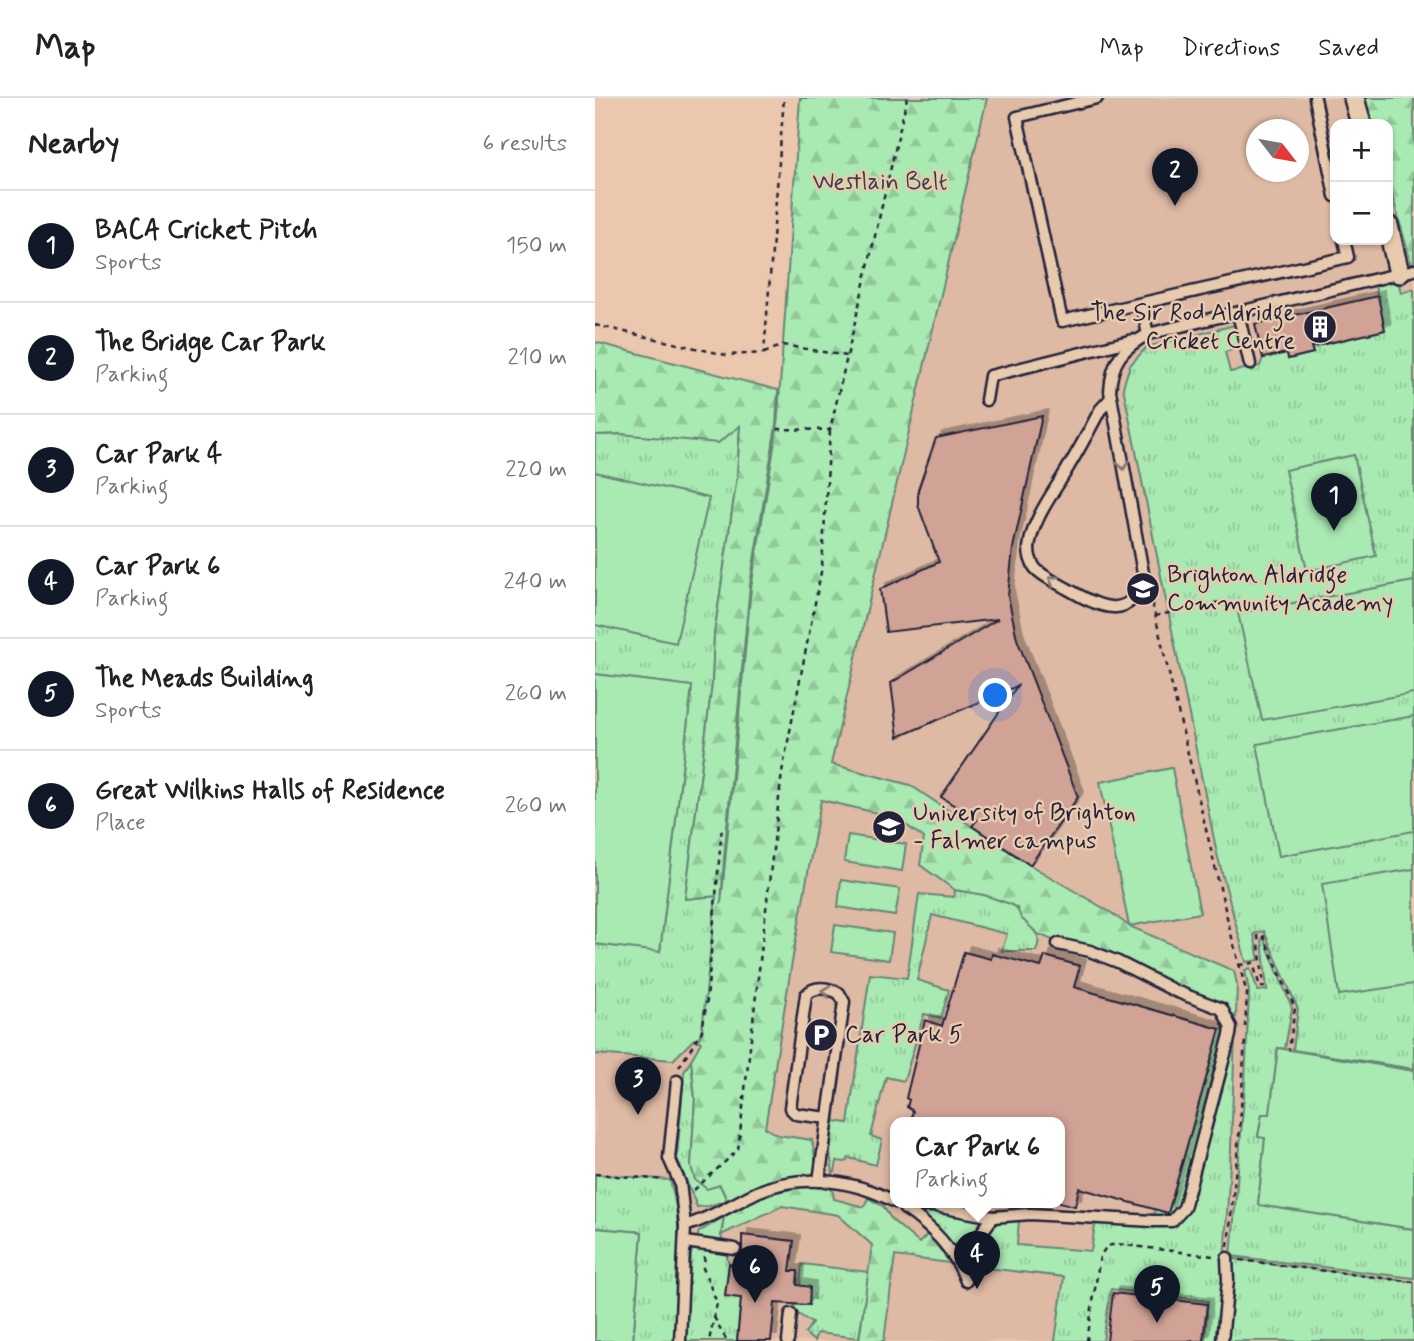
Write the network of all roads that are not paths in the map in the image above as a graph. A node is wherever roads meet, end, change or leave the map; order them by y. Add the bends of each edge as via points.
1 (1097, 98) edge
2 (1315, 98) edge
3 (1354, 98) edge
4 (1360, 119) edge
5 (1332, 182) edge
6 (1393, 239) edge
7 (1345, 245) edge
8 (1406, 272) edge
9 (1141, 304) junction
10 (1238, 313) junction
11 (1144, 336) junction
12 (1250, 364) dead end
13 (1111, 398) junction
14 (986, 400) dead end
15 (1058, 944) dead end
16 (677, 1081) road end
17 (828, 1118) junction
18 (819, 1181) junction
19 (890, 1200) edge
20 (903, 1208) edge
21 (946, 1208) edge
22 (993, 1217) junction
23 (685, 1226) junction
24 (685, 1242) junction
25 (735, 1249) dead end
26 (956, 1257) junction
27 (1227, 1258) road end
28 (966, 1281) dead end
29 (791, 1314) dead end
30 (680, 1341) edge
31 (788, 1341) edge
32 (1222, 1341) edge

1 - 9 lane via 1017,117 1062,321
2 - 5 lane
3 - 4 street
6 - 8 street
7 - 9 lane via 1348,257
8 - 10 lane
9 - 11 lane
10 - 11 lane
10 - 12 lane
11 - 13 lane via 1120,355 1111,379
11 - 14 lane via 990,376
13 -> 13 lane via 1143,573 1137,592 1122,606 1108,609 1044,576 1030,557 1031,539 1048,501
15 - 22 lane via 1118,962 1222,1009 1230,1035 1184,1208 1172,1221 1030,1214
16 - 23 lane via 669,1158 684,1199
17 -> 17 lane via 844,1002 839,993 820,988 806,995 790,1108 796,1114
17 - 18 lane
18 - 19 lane via 861,1187
18 - 23 lane via 772,1186 712,1218
20 - 26 lane via 938,1235
21 - 22 lane
22 - 26 lane via 971,1248
23 - 24 lane
24 - 25 lane
24 - 30 lane
26 - 28 lane
27 - 32 lane
29 - 31 lane

